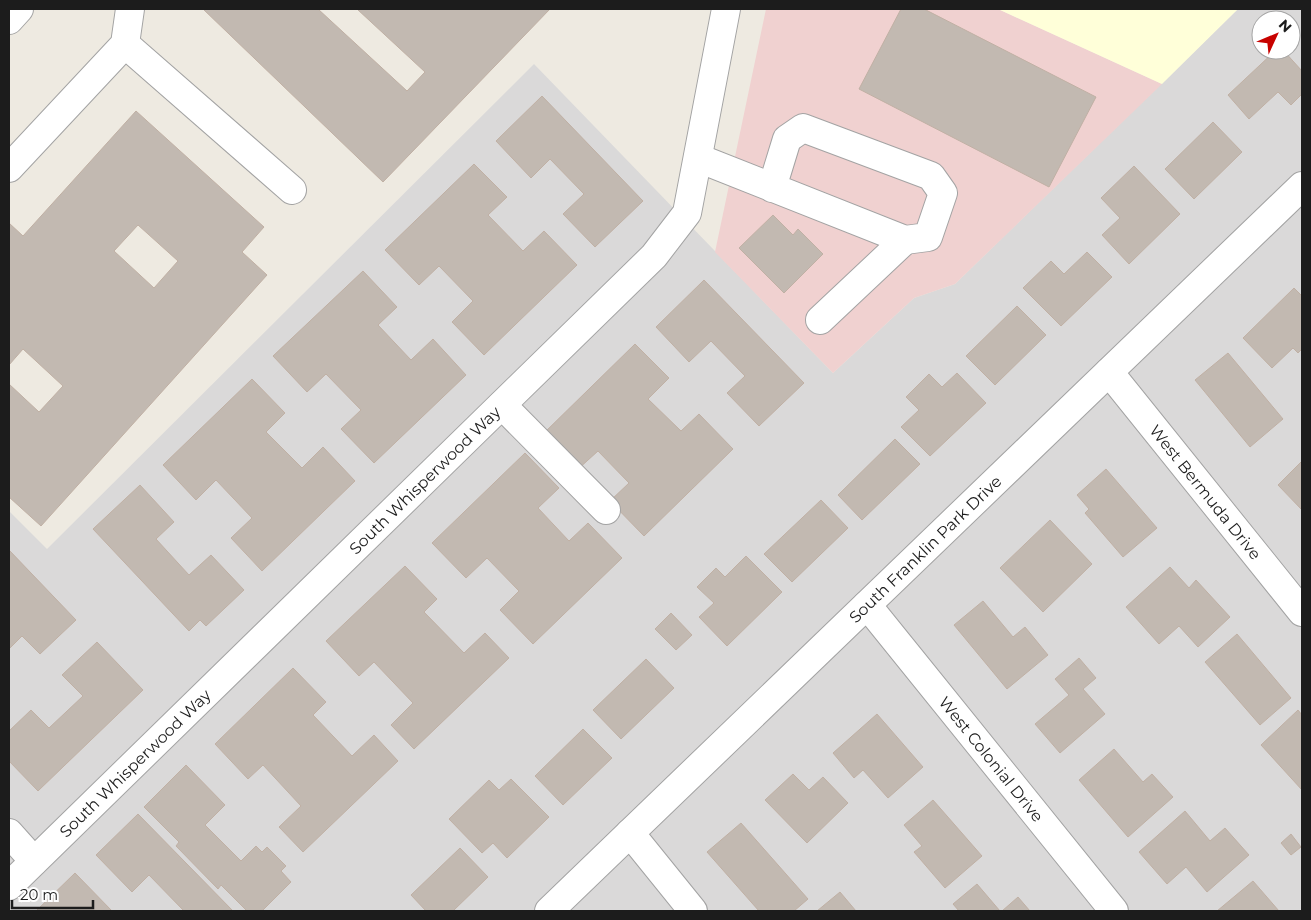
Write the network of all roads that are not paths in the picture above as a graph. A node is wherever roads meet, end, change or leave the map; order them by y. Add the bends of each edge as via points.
1 (19, 9) edge
2 (130, 9) edge
3 (726, 9) edge
4 (9, 20) edge
5 (125, 44) junction
6 (698, 158) junction
7 (9, 168) edge
8 (1302, 186) edge
9 (772, 188) junction
10 (292, 190) dead end
11 (905, 240) junction
12 (820, 320) dead end
13 (1109, 372) junction
14 (502, 405) junction
15 (606, 510) dead end
16 (867, 605) junction
17 (1302, 612) edge
18 (9, 833) edge
19 (630, 834) junction
20 (34, 861) junction
21 (9, 886) edge
22 (549, 911) edge
23 (693, 911) edge
24 (1114, 911) edge

1 - 4 street
2 - 5 street
3 - 6 street, South Whisperwood Way
5 - 7 street
5 - 10 street
6 - 9 street
6 - 14 street, South Whisperwood Way via 687,213 654,256
8 - 13 street, South Franklin Park Drive
9 - 11 street
9 - 11 street via 787,139 803,128 931,176 943,193 928,237
11 - 12 street
13 - 16 street, South Franklin Park Drive
13 - 17 street, West Bermuda Drive
14 - 15 street
14 - 20 street, South Whisperwood Way
16 - 19 street, South Franklin Park Drive
16 - 24 street, West Colonial Drive
18 - 20 street
19 - 22 street, South Franklin Park Drive
19 - 23 street
20 - 21 street, South Whisperwood Way

